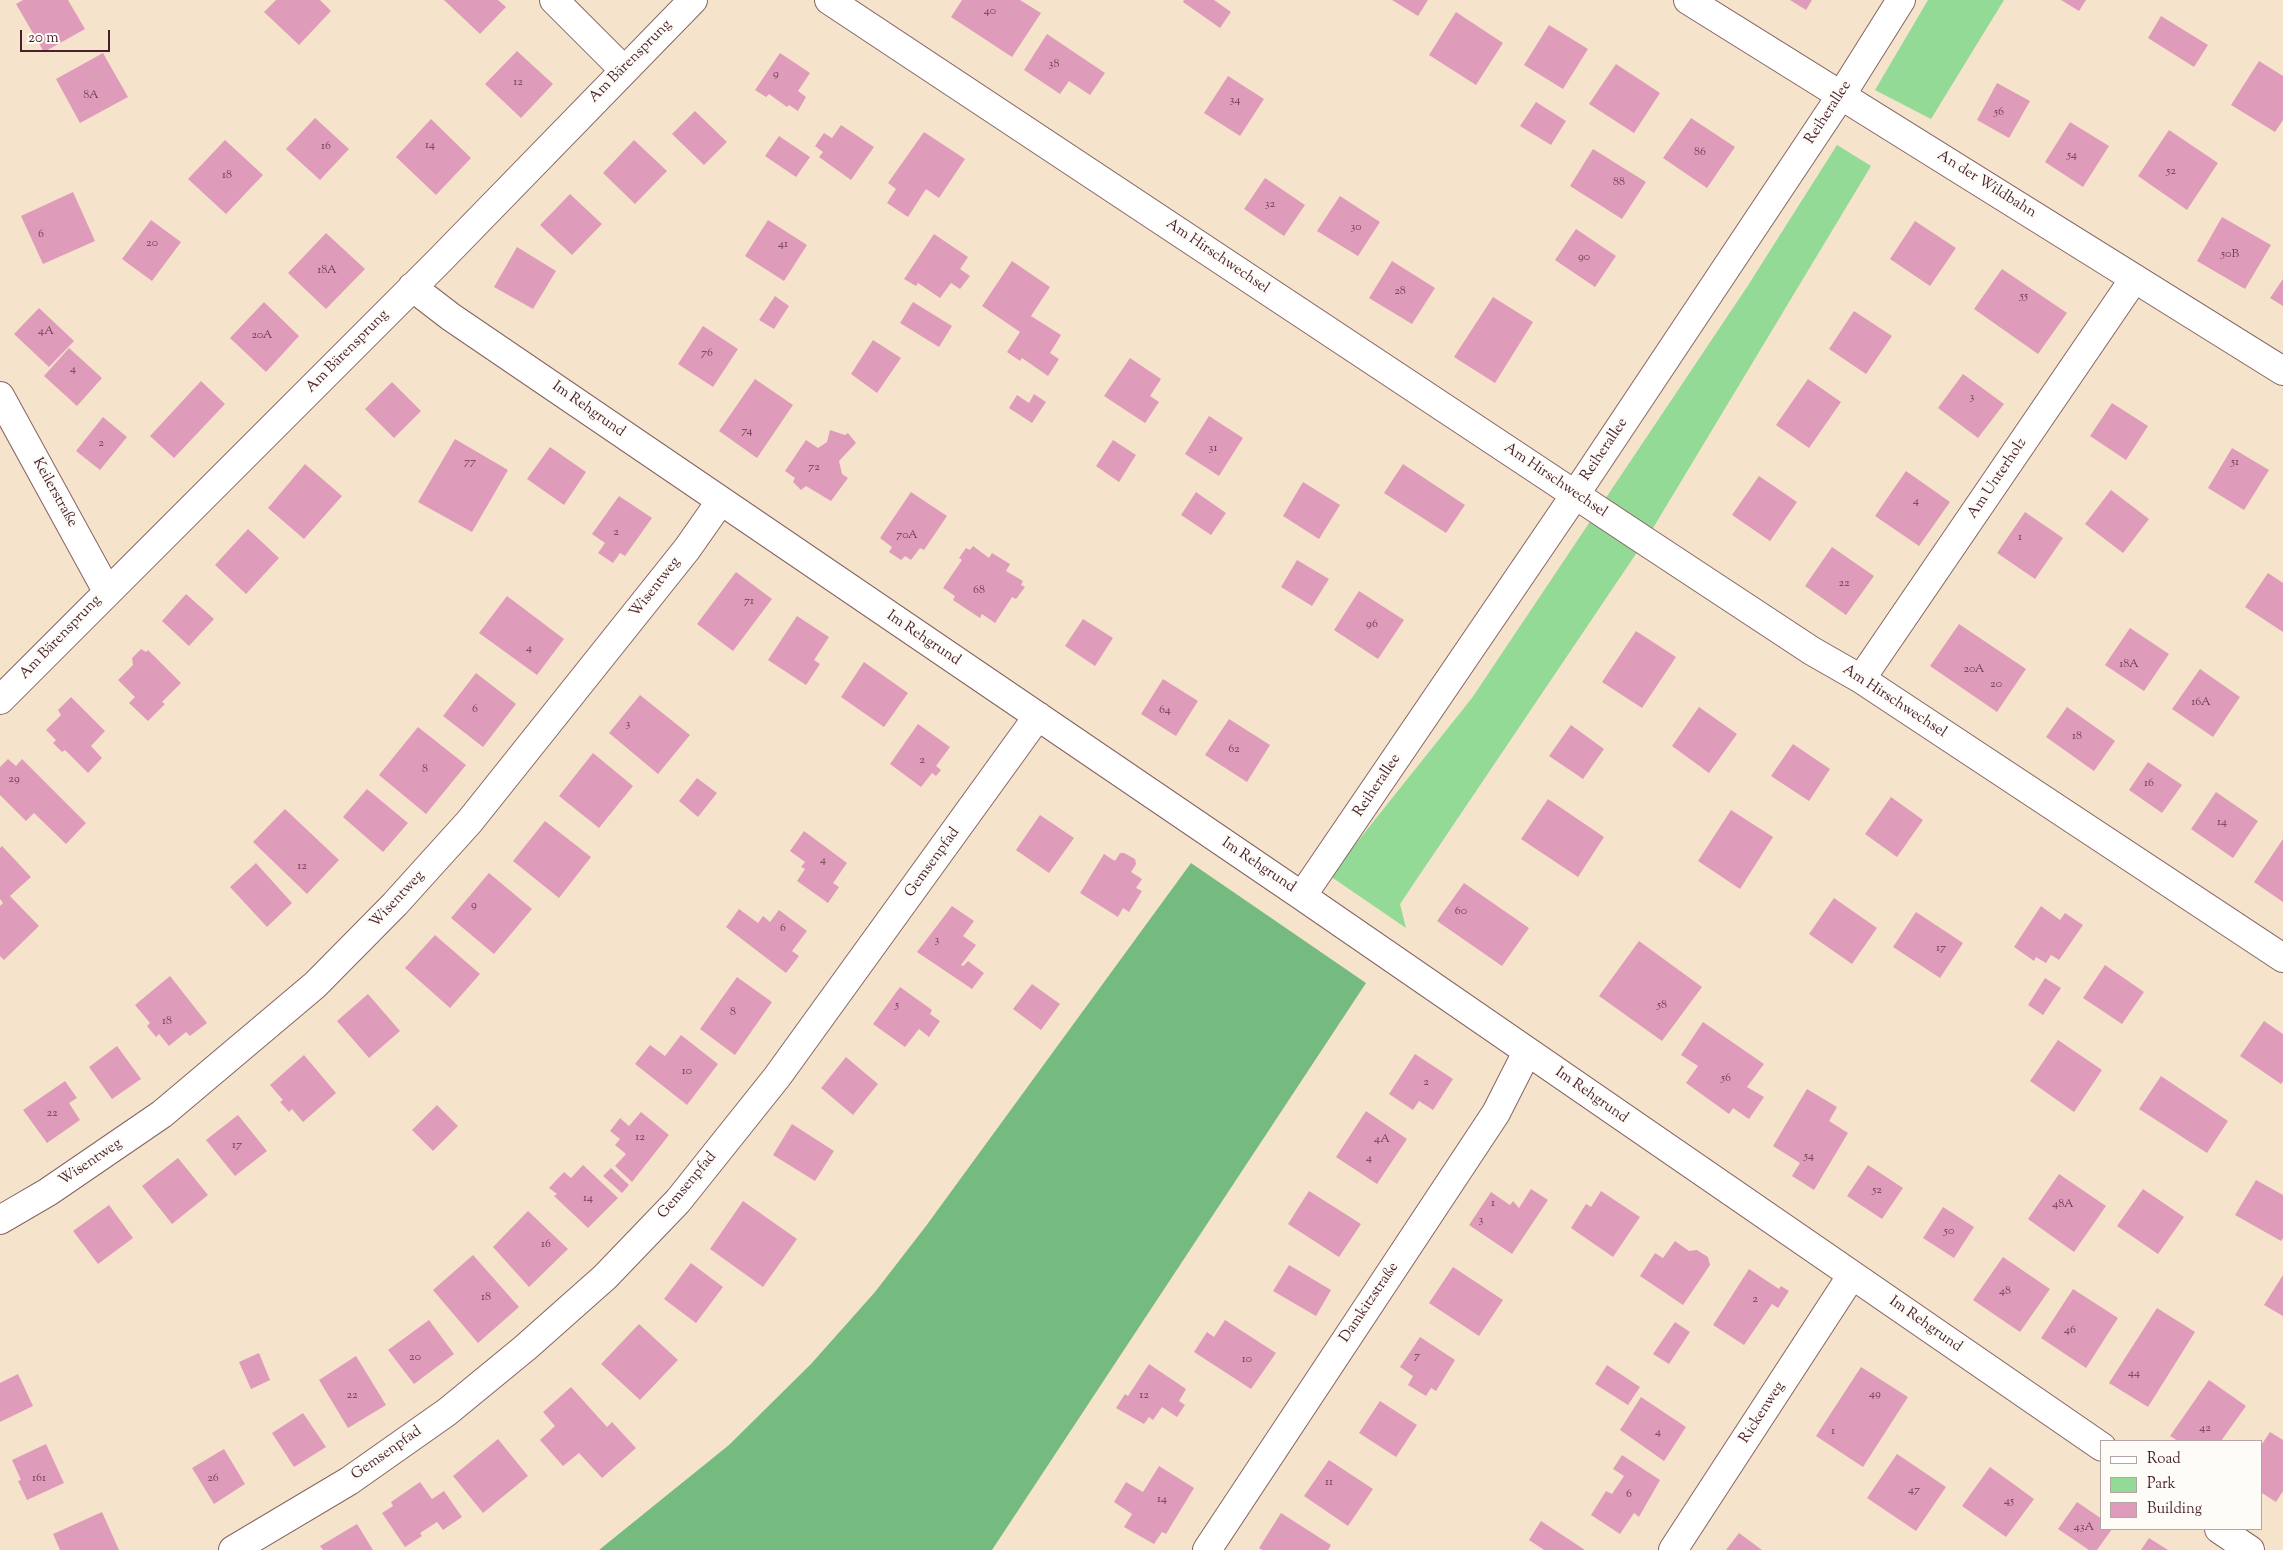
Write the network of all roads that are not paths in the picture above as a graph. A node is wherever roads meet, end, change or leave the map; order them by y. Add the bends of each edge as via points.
1 (554, 0) edge
2 (693, 0) edge
3 (829, 0) edge
4 (1688, 0) edge
5 (1901, 0) edge
6 (624, 70) junction
7 (1842, 94) junction
8 (2134, 279) junction
9 (412, 287) junction
10 (2283, 371) edge
11 (0, 396) edge
12 (1575, 494) junction
13 (720, 502) junction
14 (107, 591) junction
15 (1861, 680) junction
16 (0, 700) edge
17 (1038, 716) junction
18 (1302, 896) junction
19 (2283, 958) edge
20 (1527, 1052) junction
21 (0, 1220) edge
22 (1852, 1275) junction
23 (2100, 1446) edge
24 (2220, 1530) edge
25 (233, 1550) edge
26 (1207, 1550) edge
27 (1672, 1550) edge
28 (2250, 1550) edge

1 - 6 street
2 - 6 street, Am Bärensprung
3 - 12 street, Am Hirschwechsel
4 - 7 street, An der Wildbahn
5 - 7 street, Reiherallee
6 - 9 street, Am Bärensprung
7 - 8 street, An der Wildbahn
7 - 12 street, Reiherallee
8 - 10 street, An der Wildbahn
8 - 15 street, Am Unterholz
9 - 13 street, Im Rehgrund
9 - 14 street, Am Bärensprung
11 - 14 street, Keilerstraße
12 - 15 street, Am Hirschwechsel
12 - 18 street, Reiherallee
13 - 17 street, Im Rehgrund
13 - 21 street, Wisentweg via 687,549 470,821 395,904 315,985 162,1114 48,1192
14 - 16 street, Am Bärensprung
15 - 19 street, Am Hirschwechsel
17 - 18 street, Im Rehgrund
17 - 25 street, Gemsenpfad via 772,1083 678,1201 617,1265 448,1412 349,1481
18 - 20 street, Im Rehgrund
20 - 22 street, Im Rehgrund
20 - 26 street, Damkitzstraße via 1496,1114
22 - 23 street, Im Rehgrund
22 - 27 street, Rickenweg
24 - 28 street

